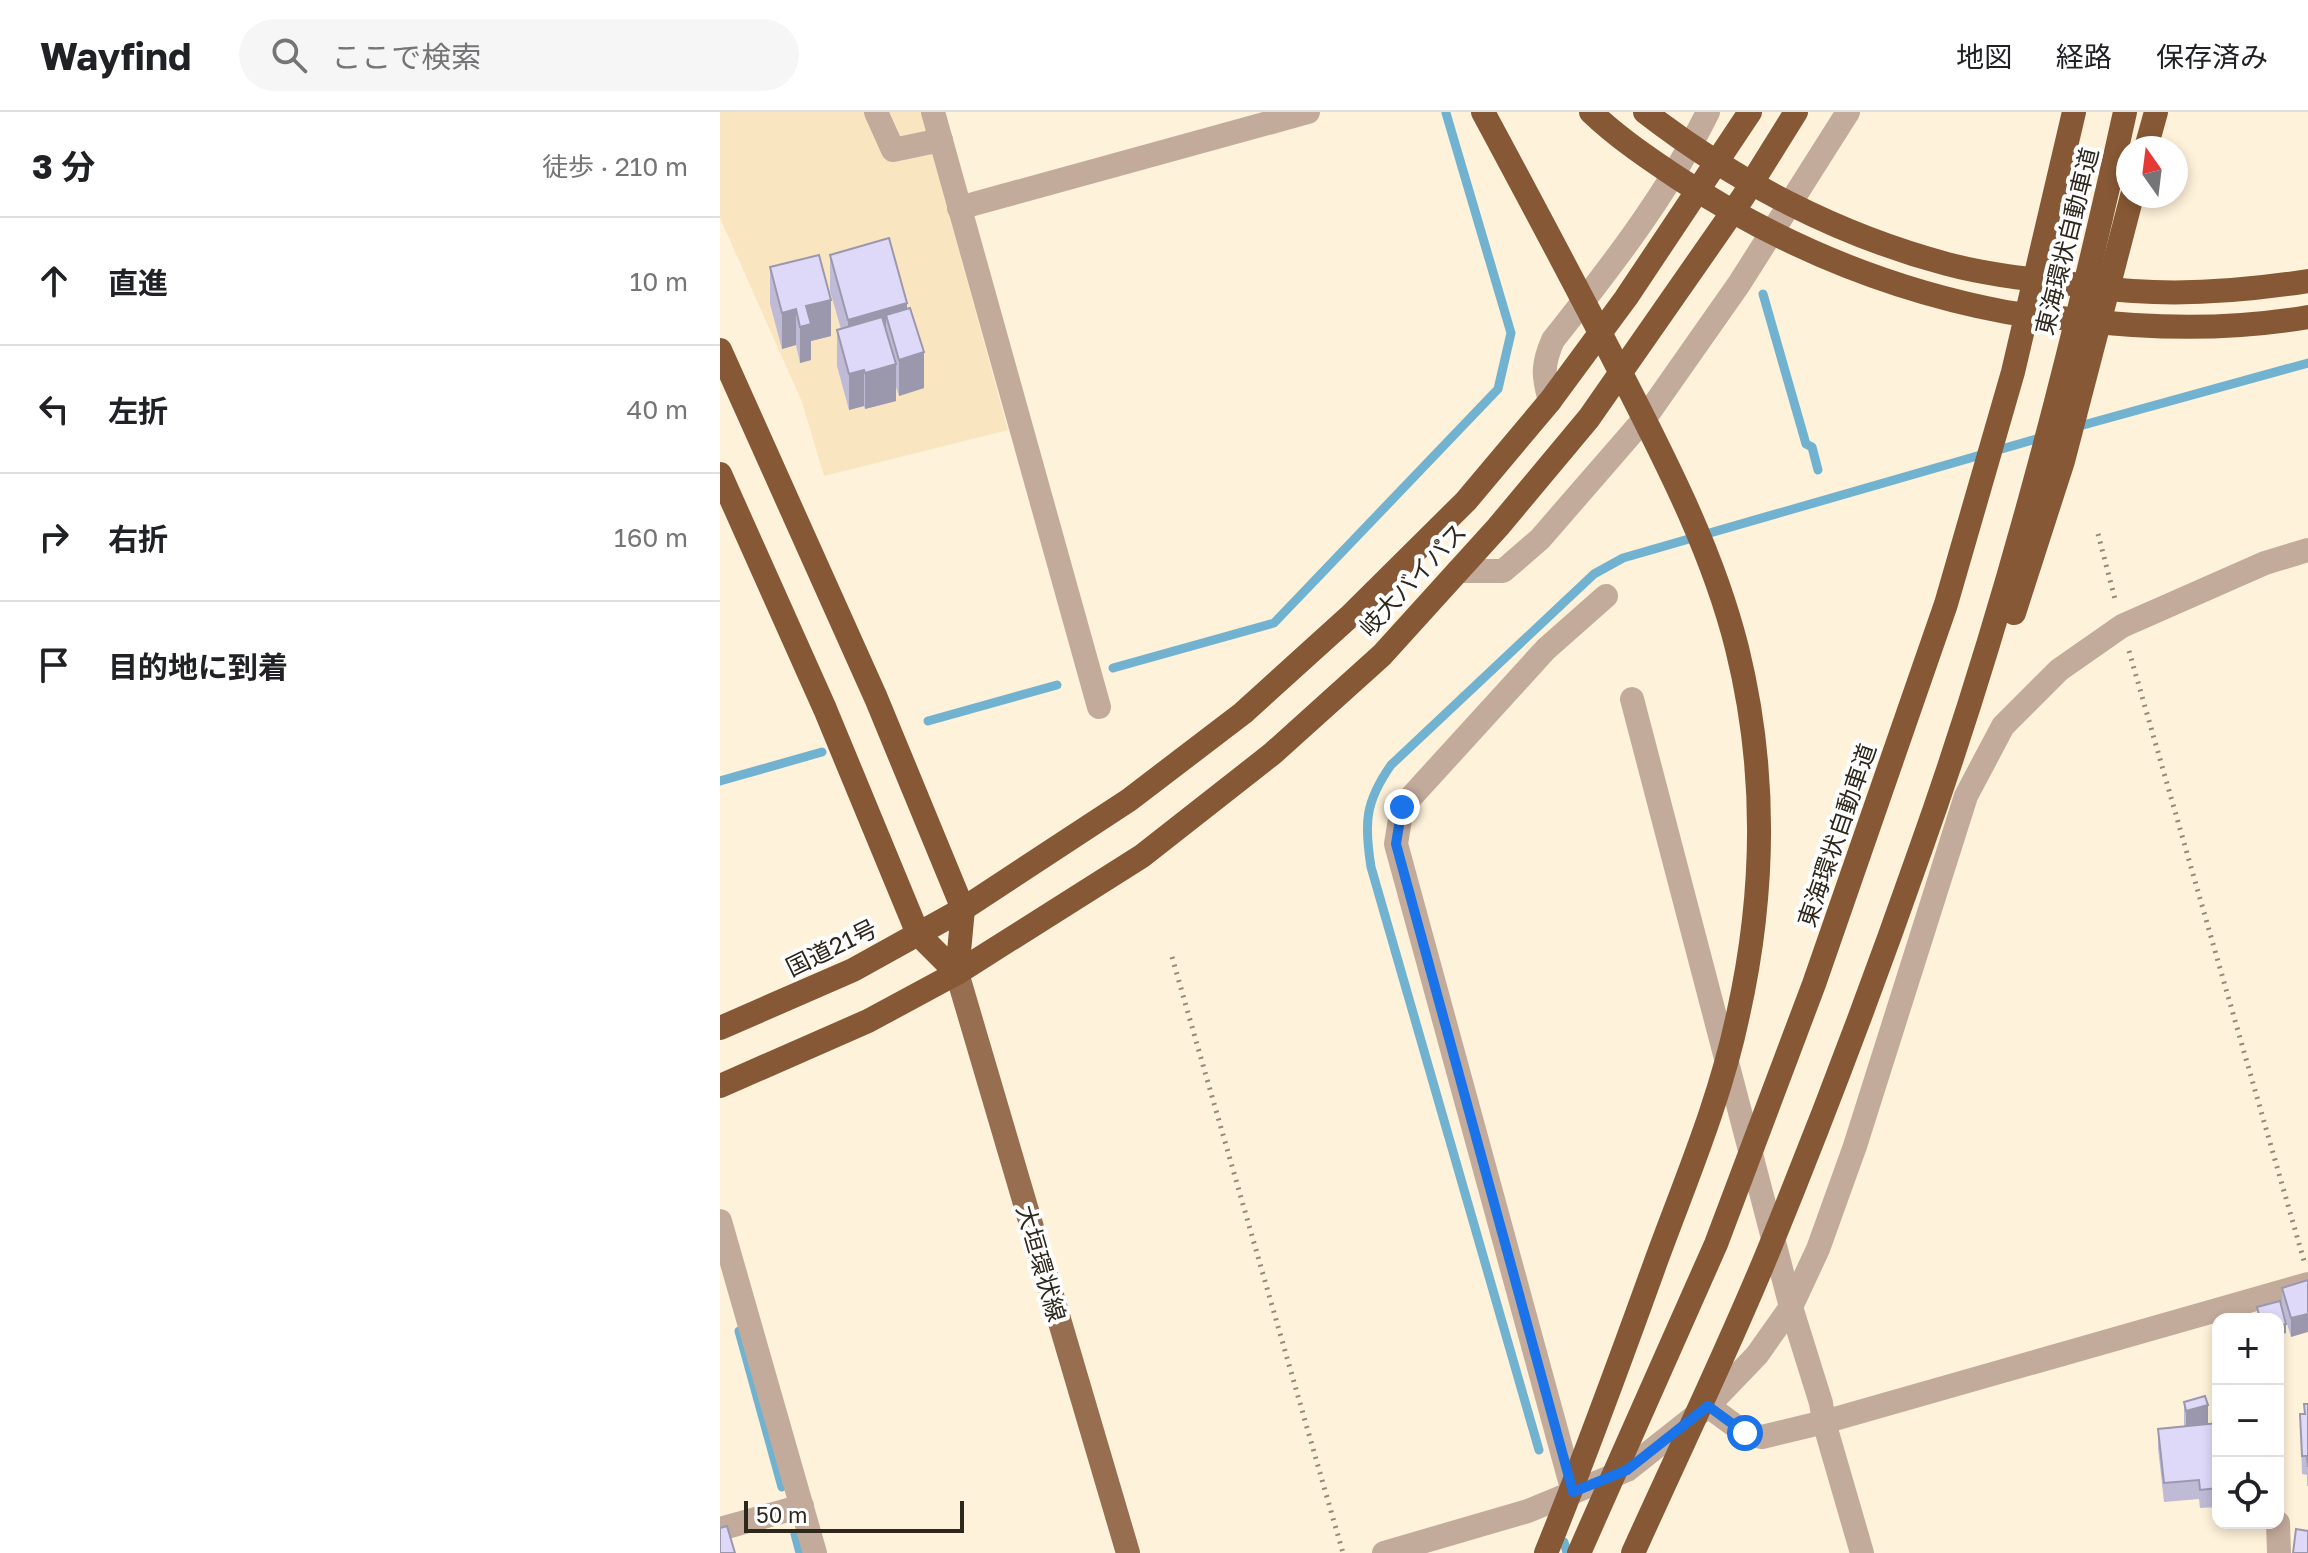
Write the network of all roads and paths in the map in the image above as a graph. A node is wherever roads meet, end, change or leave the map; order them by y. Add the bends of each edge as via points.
1 (876, 112) edge
2 (933, 112) edge
3 (1308, 112) edge
4 (1483, 112) edge
5 (1591, 112) edge
6 (1645, 112) edge
7 (1708, 112) edge
8 (1750, 112) edge
9 (1796, 112) edge
10 (1848, 112) edge
11 (2074, 112) edge
12 (2125, 112) edge
13 (2156, 112) edge
14 (2149, 136) edge
15 (941, 140) junction
16 (959, 208) junction
17 (2129, 208) edge
18 (2308, 281) edge
19 (2308, 317) edge
20 (720, 350) edge
21 (1550, 401) junction
22 (720, 474) edge
23 (2098, 534) dead end
24 (2308, 550) edge
25 (1458, 571) junction
26 (1606, 596) dead end
27 (2122, 626) junction
28 (1632, 699) dead end
29 (1099, 707) dead end
30 (1921, 848) junction
31 (963, 909) junction
32 (918, 934) junction
33 (1172, 957) dead end
34 (957, 973) junction
35 (720, 1028) edge
36 (720, 1086) edge
37 (720, 1221) edge
38 (2308, 1275) edge
39 (2308, 1284) edge
40 (1791, 1307) junction
41 (2245, 1311) edge
42 (1708, 1406) junction
43 (1824, 1422) junction
44 (1573, 1492) junction
45 (802, 1506) junction
46 (720, 1529) edge
47 (2278, 1529) edge
48 (815, 1553) edge
49 (1128, 1553) edge
50 (1343, 1553) edge
51 (1384, 1553) edge
52 (1546, 1553) edge
53 (1579, 1553) edge
54 (1633, 1553) edge
55 (1862, 1553) edge
56 (2279, 1553) edge

1 - 15 street via 893,150
2 - 15 street
3 - 16 street
4 - 52 highway via 1657,444 1716,579 1737,646 1759,788 1753,942 1738,1019 1712,1109
5 - 19 highway via 1652,161 1778,236 1860,271 1935,294 2007,312 2127,326 2209,326
6 - 18 highway via 1740,177 1806,212 1947,264 2134,291 2207,291
7 - 21 street via 1616,261 1553,340 1543,376
8 - 21 highway, 岐大バイパス
9 - 25 highway, 岐大バイパス via 1589,418
10 - 25 street via 1739,284 1645,418 1540,539 1503,571
11 - 53 highway, 東海環状自動車道 via 2013,372 1941,618 1814,984 1716,1244
12 - 30 highway, 東海環状自動車道 via 2059,390 1997,614
13 - 14 highway
15 - 16 street
16 - 29 street
17 - 30 highway via 2063,461 1990,686
20 - 31 highway via 876,698
21 - 31 highway, 岐大バイパス via 1466,501 1243,713 1129,800
22 - 32 highway
23 - 27 path
24 - 27 street via 2265,563
25 - 34 highway, 岐大バイパス via 1382,655 1272,754 1142,856
26 - 44 street via 1546,649 1402,807 1396,844
27 - 38 path
27 - 40 street via 2059,670 2003,726 1966,796 1855,1146
28 - 40 street
30 - 54 highway, 東海環状自動車道 via 1766,1255
31 - 32 highway, 国道21号
31 - 34 highway
32 - 34 highway
32 - 35 highway, 国道21号 via 853,970
33 - 50 path
34 - 36 highway via 868,1021
34 - 49 main road, 大垣環状線
37 - 45 street
39 - 41 street
40 - 42 street via 1757,1355
40 - 43 street
41 - 43 street
42 - 43 street via 1745,1433 1762,1437
42 - 44 street via 1627,1470
43 - 55 street
44 - 51 street via 1528,1511
45 - 46 street
45 - 48 street
47 - 56 street

